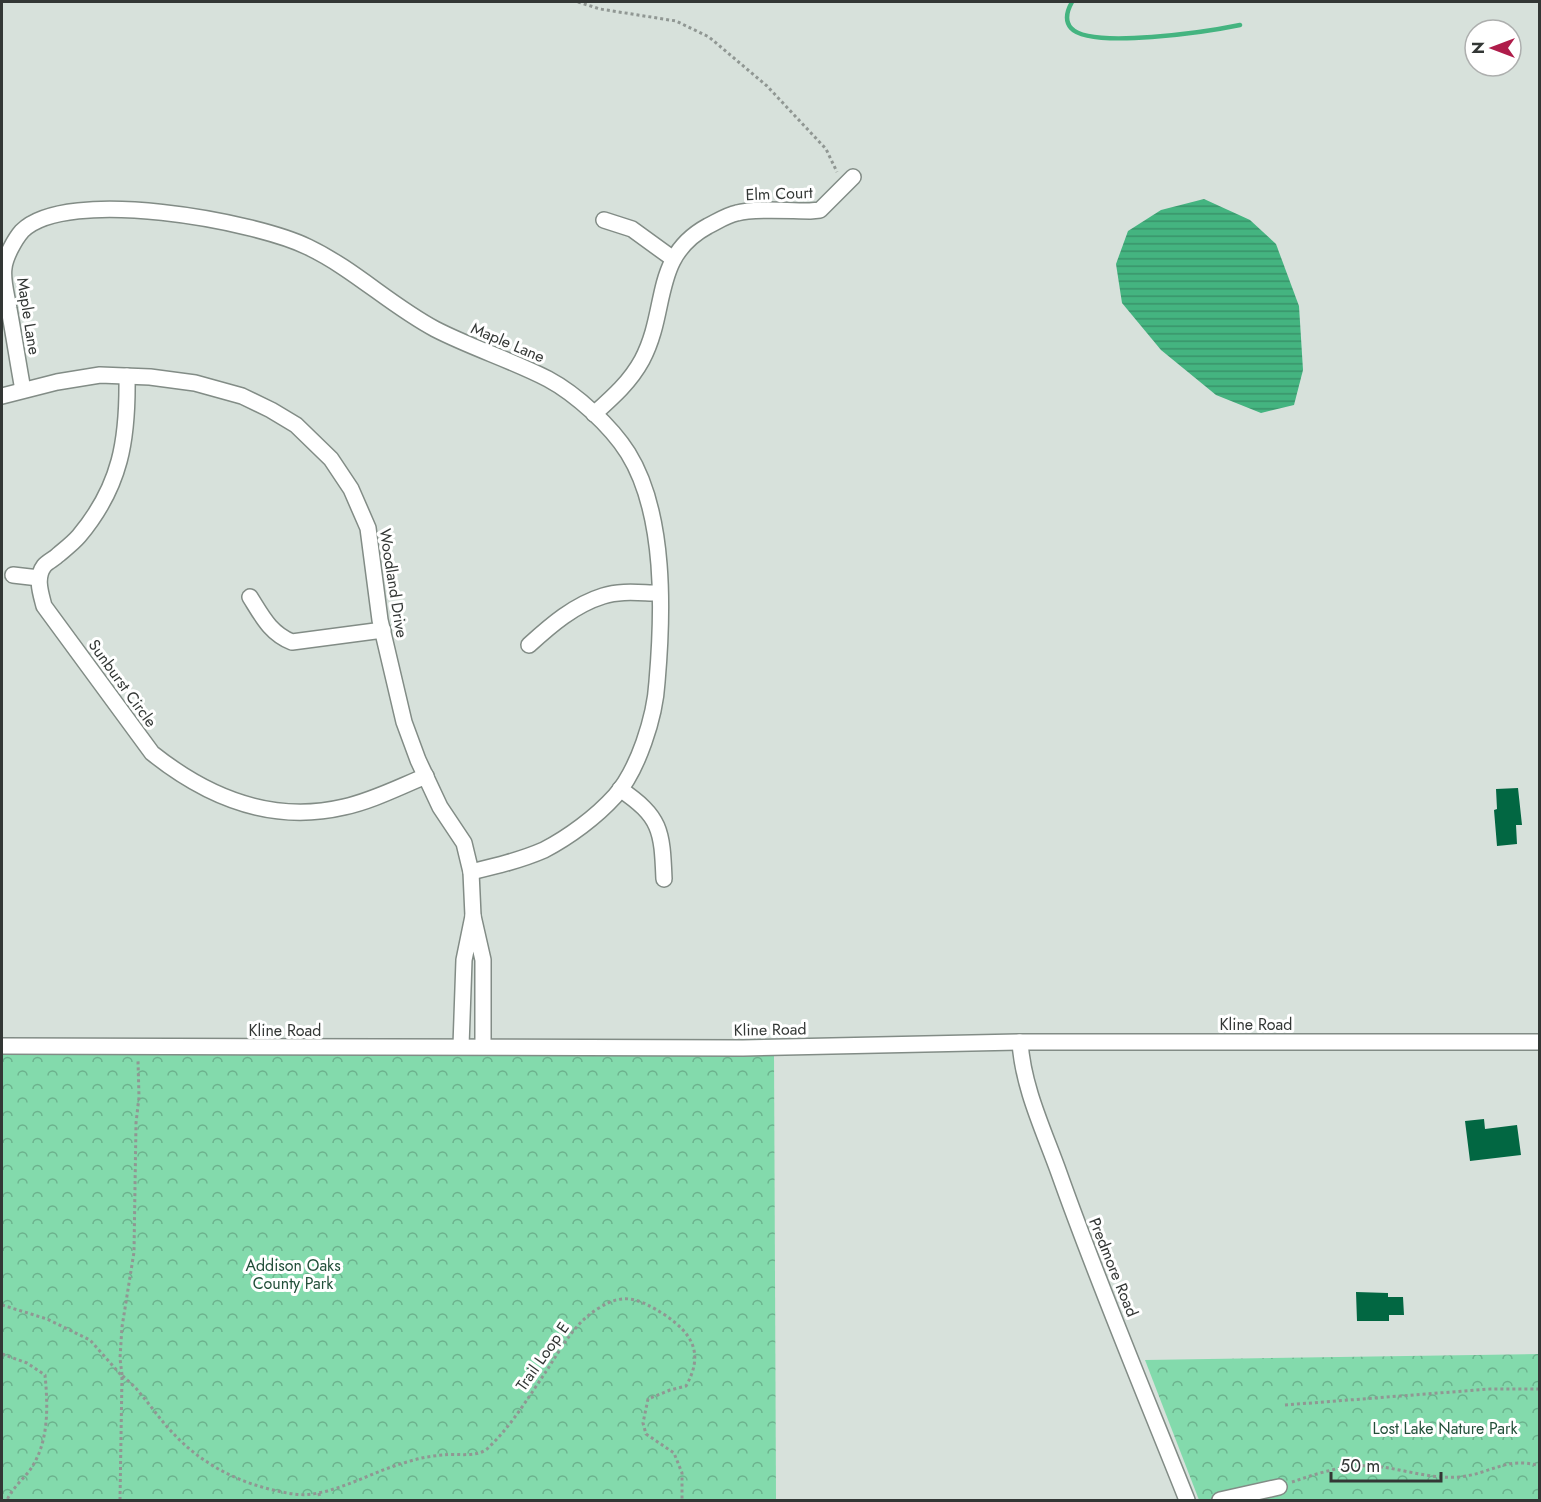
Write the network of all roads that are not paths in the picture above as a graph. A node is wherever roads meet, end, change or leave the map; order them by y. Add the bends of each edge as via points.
1 (849, 182) road end
2 (604, 220) dead end
3 (672, 258) junction
4 (127, 376) junction
5 (23, 390) junction
6 (2, 396) edge
7 (594, 414) junction
8 (13, 575) dead end
9 (39, 578) junction
10 (659, 593) junction
11 (250, 597) dead end
12 (383, 630) junction
13 (530, 645) dead end
14 (426, 776) junction
15 (620, 789) junction
16 (471, 872) junction
17 (664, 879) dead end
18 (473, 916) junction
19 (1020, 1042) junction
20 (1539, 1042) edge
21 (2, 1046) edge
22 (461, 1046) junction
23 (483, 1046) junction
24 (1279, 1486) road end
25 (1187, 1500) edge
26 (1220, 1500) edge

1 - 3 street, Elm Court via 820,210 740,212 722,218 687,239
2 - 3 street via 632,229
3 - 7 street, Elm Court via 653,333 642,359 624,387
4 - 5 street, Woodland Drive via 100,375
4 - 9 street via 124,444 112,480 98,512 77,538 43,566
4 - 12 street, Woodland Drive via 195,384 242,396 296,425 331,459 351,489 368,528
5 - 6 street, Woodland Drive
5 - 7 street, Maple Lane via 4,267 21,232 39,219 60,214 151,211 202,217 304,244 369,283 404,311 468,346 551,381
7 - 10 street, Maple Lane via 628,454 644,489 657,540
8 - 9 street
9 - 14 street, Sunburst Circle via 44,606 152,753 228,800 271,811 343,807
10 - 13 street via 604,596 555,621
10 - 15 street, Maple Lane via 656,695 650,723
11 - 12 street via 269,628 292,642
12 - 14 street, Woodland Drive via 404,723
14 - 16 street, Woodland Drive via 440,807 464,843
15 - 16 street, Maple Lane via 590,820 545,849
15 - 17 street via 642,804 655,820 661,835
16 - 18 street, Woodland Drive
18 - 22 street, Woodland Drive via 464,960
18 - 23 street, Woodland Drive via 483,960
19 - 20 street, Kline Road
19 - 23 street, Kline Road via 743,1048
19 - 25 street, Predmore Road via 1027,1083 1067,1197
21 - 22 street, Kline Road
22 - 23 street, Kline Road
24 - 26 street

